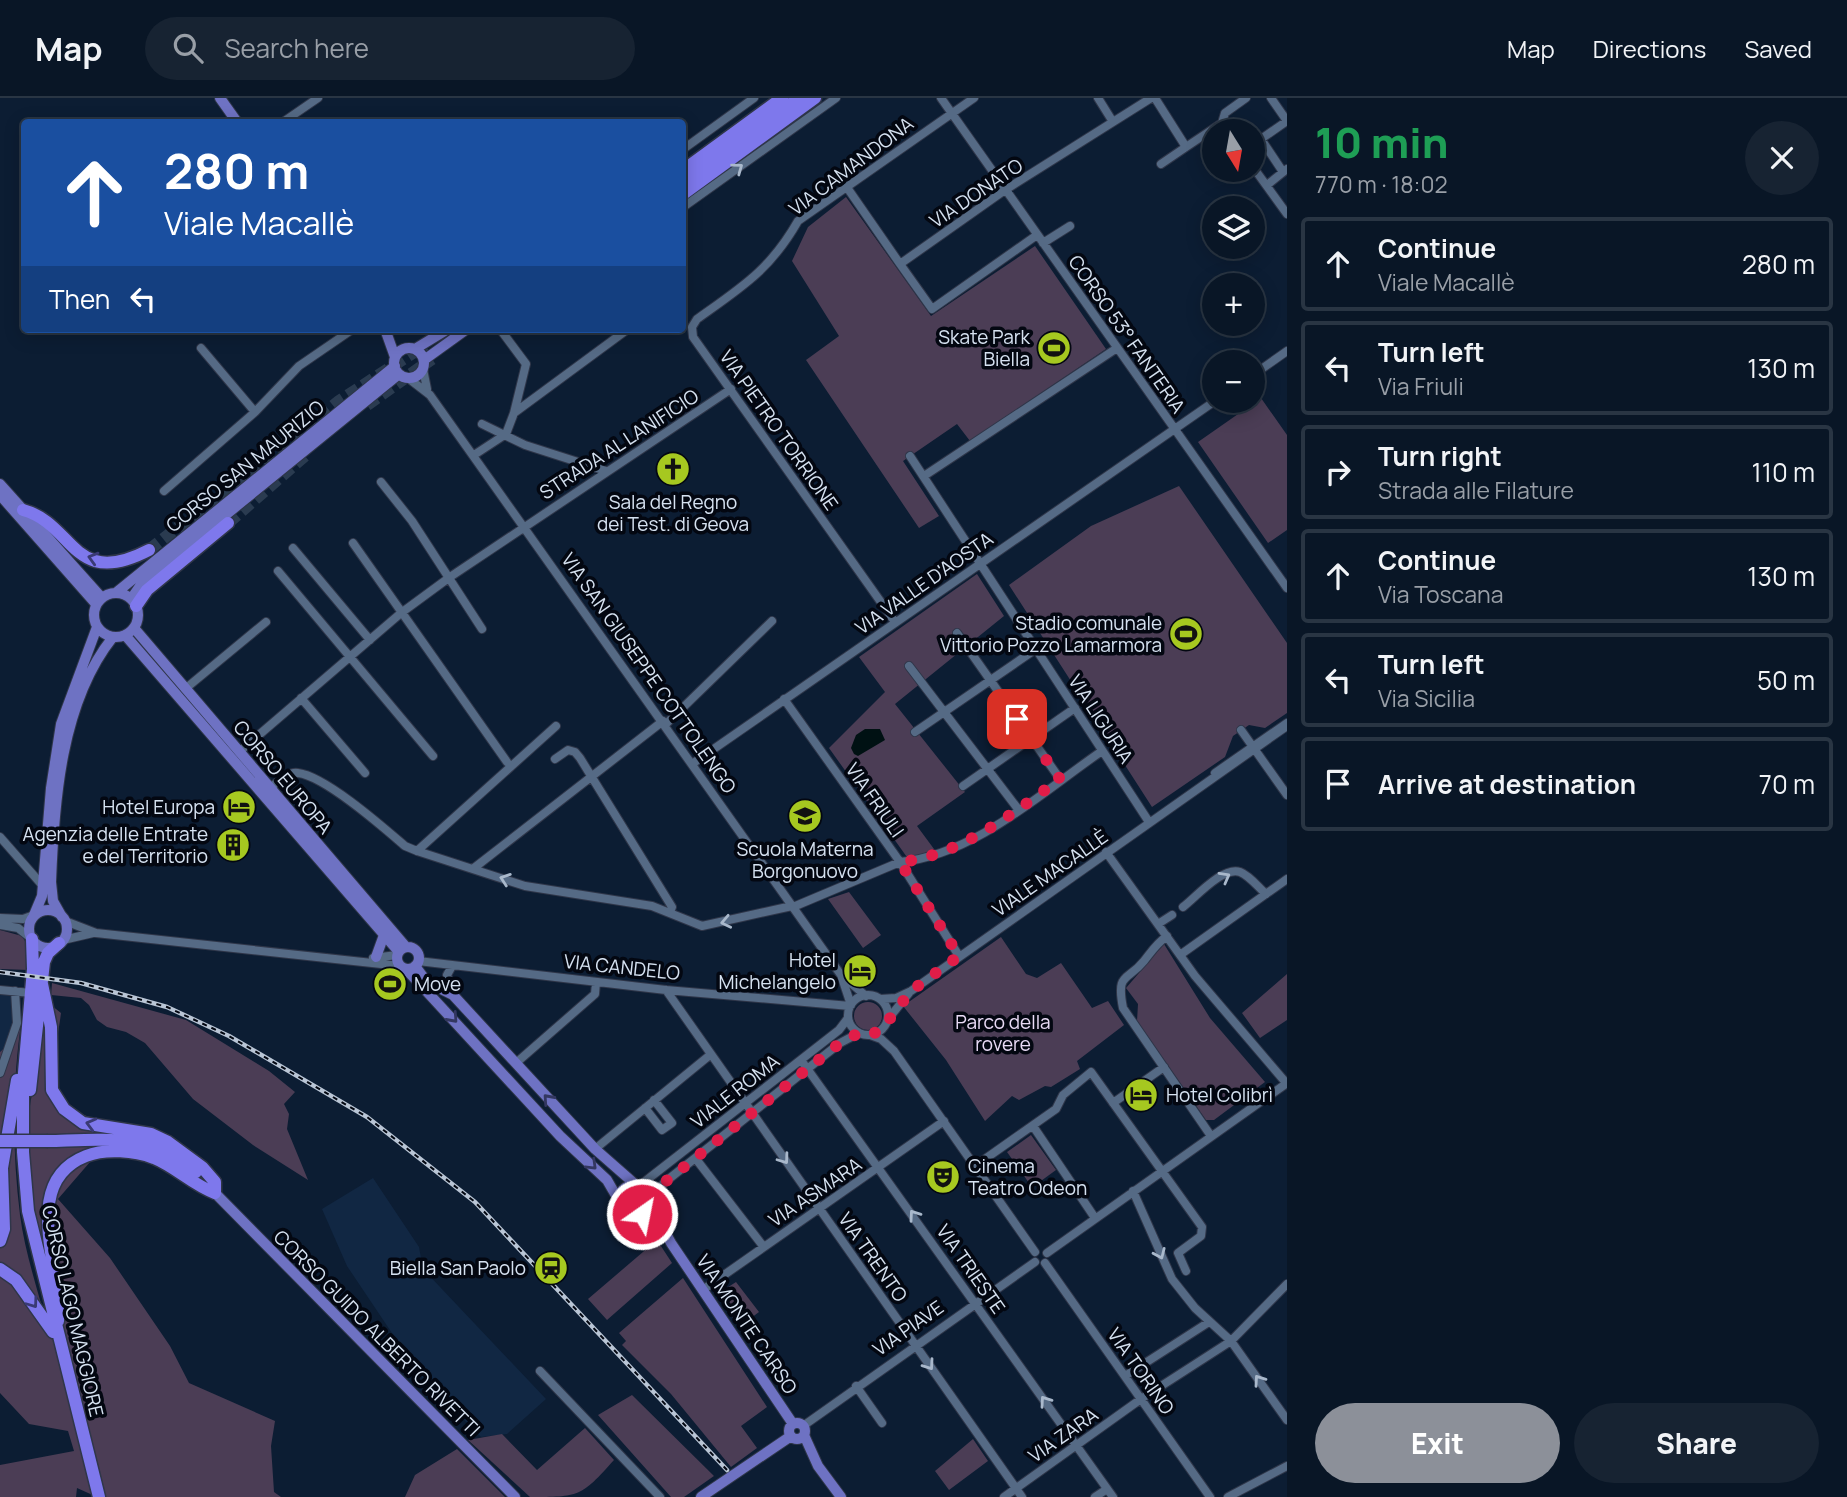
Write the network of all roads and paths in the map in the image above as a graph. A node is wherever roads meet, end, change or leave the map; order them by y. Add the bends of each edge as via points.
1 (220, 98) edge
2 (318, 98) edge
3 (754, 98) edge
4 (768, 98) edge
5 (782, 98) edge
6 (799, 98) edge
7 (816, 98) edge
8 (836, 98) edge
9 (940, 98) edge
10 (974, 98) edge
11 (1098, 98) edge
12 (1153, 98) edge
13 (1246, 98) edge
14 (1271, 98) edge
15 (951, 113) junction
16 (235, 119) edge
17 (287, 119) edge
18 (1223, 119) edge
19 (1113, 122) junction
20 (1202, 136) edge
21 (686, 147) edge
22 (1186, 147) junction
23 (686, 158) edge
24 (1161, 164) dead end
25 (686, 168) edge
26 (1285, 171) edge
27 (686, 178) edge
28 (1264, 182) edge
29 (1266, 185) junction
30 (846, 186) junction
31 (1005, 190) junction
32 (686, 192) edge
33 (686, 205) edge
34 (1287, 214) edge
35 (1070, 226) dead end
36 (1037, 235) junction
37 (1043, 243) junction
38 (900, 264) junction
39 (761, 273) joint
40 (347, 333) edge
41 (386, 333) edge
42 (389, 333) edge
43 (440, 333) edge
44 (462, 333) edge
45 (503, 333) edge
46 (623, 333) edge
47 (201, 348) dead end
48 (411, 348) junction
49 (1117, 348) junction
50 (1287, 351) edge
51 (423, 365) junction
52 (1265, 367) edge
53 (399, 369) junction
54 (731, 389) junction
55 (428, 392) junction
56 (1202, 410) edge
57 (255, 412) junction
58 (514, 412) junction
59 (481, 424) dead end
60 (1174, 429) junction
61 (506, 433) junction
62 (474, 455) junction
63 (910, 456) dead end
64 (606, 471) junction
65 (924, 476) junction
66 (381, 482) dead end
67 (0, 484) edge
68 (164, 491) dead end
69 (0, 495) edge
70 (23, 510) junction
71 (228, 523) tunnel mouth
72 (524, 526) junction
73 (354, 543) dead end
74 (293, 548) dead end
75 (149, 550) tunnel mouth
76 (981, 562) junction
77 (278, 570) dead end
78 (450, 577) junction
79 (1287, 588) edge
80 (117, 592) junction
81 (99, 601) junction
82 (134, 602) junction
83 (401, 613) junction
84 (772, 621) dead end
85 (266, 622) dead end
86 (895, 622) junction
87 (97, 627) junction
88 (482, 629) dead end
89 (129, 632) junction
90 (957, 633) dead end
91 (113, 637) junction
92 (370, 640) junction
93 (1036, 649) junction
94 (350, 656) junction
95 (909, 666) dead end
96 (990, 680) junction
97 (185, 689) junction
98 (301, 698) junction
99 (784, 699) junction
100 (1075, 708) junction
101 (944, 712) junction
102 (664, 723) junction
103 (1287, 724) edge
104 (556, 726) dead end
105 (1241, 730) dead end
106 (915, 732) dead end
107 (1031, 738) junction
108 (1253, 748) junction
109 (1102, 751) junction
110 (239, 752) junction
111 (433, 757) dead end
112 (555, 759) dead end
113 (507, 762) dead end
114 (692, 764) junction
115 (987, 769) junction
116 (365, 773) dead end
117 (592, 775) junction
118 (1060, 779) junction
119 (963, 786) dead end
120 (270, 788) junction
121 (1287, 795) edge
122 (1018, 809) junction
123 (1149, 822) junction
124 (0, 837) edge
125 (416, 851) junction
126 (1106, 852) junction
127 (900, 862) junction
128 (474, 868) junction
129 (1287, 879) edge
130 (43, 886) junction
131 (1266, 894) junction
132 (792, 906) junction
133 (1183, 907) dead end
134 (670, 912) junction
135 (34, 915) junction
136 (1172, 915) dead end
137 (0, 918) edge
138 (64, 919) junction
139 (1158, 924) junction
140 (0, 925) edge
141 (96, 933) junction
142 (384, 935) junction
143 (1167, 936) junction
144 (32, 939) junction
145 (61, 942) junction
146 (401, 951) junction
147 (1181, 955) junction
148 (959, 956) junction
149 (372, 958) junction
150 (453, 965) junction
151 (410, 966) junction
152 (841, 975) junction
153 (596, 982) junction
154 (42, 984) junction
155 (0, 990) edge
156 (666, 990) junction
157 (911, 991) junction
158 (15, 992) junction
159 (31, 993) junction
160 (453, 995) junction
161 (866, 996) junction
162 (880, 999) junction
163 (850, 1011) junction
164 (886, 1023) junction
165 (859, 1033) junction
166 (870, 1035) junction
167 (26, 1038) junction
168 (894, 1051) junction
169 (710, 1055) junction
170 (801, 1059) junction
171 (516, 1063) junction
172 (1164, 1068) junction
173 (809, 1069) junction
174 (0, 1073) edge
175 (1287, 1083) edge
176 (654, 1100) junction
177 (745, 1103) junction
178 (1113, 1103) junction
179 (645, 1108) junction
180 (752, 1115) junction
181 (944, 1121) junction
182 (1033, 1126) junction
183 (23, 1132) junction
184 (1211, 1136) junction
185 (0, 1142) edge
186 (595, 1149) junction
187 (696, 1159) junction
188 (975, 1166) junction
189 (880, 1167) junction
190 (1162, 1170) junction
191 (637, 1185) junction
192 (1133, 1191) junction
193 (215, 1193) junction
194 (618, 1199) junction
195 (650, 1200) junction
196 (819, 1207) junction
197 (628, 1215) junction
198 (1095, 1218) junction
199 (0, 1241) edge
200 (671, 1243) junction
201 (763, 1246) junction
202 (1035, 1252) junction
203 (1047, 1253) junction
204 (1035, 1262) junction
205 (1045, 1263) junction
206 (0, 1269) edge
207 (1186, 1270) dead end
208 (1287, 1284) edge
209 (704, 1289) junction
210 (975, 1302) junction
211 (1209, 1322) junction
212 (1231, 1341) junction
213 (60, 1344) junction
214 (914, 1344) junction
215 (540, 1371) dead end
216 (1125, 1376) junction
217 (856, 1386) junction
218 (1141, 1399) junction
219 (1287, 1420) edge
220 (882, 1423) dead end
221 (797, 1432) junction
222 (1076, 1444) junction
223 (1287, 1466) edge
224 (1016, 1488) junction
225 (1107, 1489) junction
226 (99, 1497) edge
227 (515, 1497) edge
228 (660, 1497) edge
229 (701, 1497) edge
230 (841, 1497) edge
231 (1004, 1497) edge
232 (1022, 1497) edge
233 (1095, 1497) edge
234 (1113, 1497) edge
235 (1210, 1497) edge
236 (1228, 1497) edge

1 - 16 main road
2 - 17 street
3 - 21 street
4 - 23 highway
5 - 25 highway
6 - 27 highway
7 - 32 highway
33 -> 8 street
9 - 15 street, CORSO 53° FANTERIA
10 - 15 street, VIA CAMANDONA
11 - 19 street
12 - 19 street, VIA DONATO
12 - 22 street
13 - 18 street
14 - 26 street via 1287,121 1261,139
15 - 30 street, VIA CAMANDONA
15 - 31 street, CORSO 53° FANTERIA
19 - 31 street, VIA DONATO
20 - 22 street
22 - 24 street
26 - 29 street
28 - 29 street
29 - 34 street
30 - 38 street
30 - 39 street, VIA CAMANDONA via 798,221 782,250
31 - 36 street, CORSO 53° FANTERIA
31 - 38 street, VIA DONATO
35 - 37 street
36 - 37 street, CORSO 53° FANTERIA
36 - 38 street via 932,309
37 - 49 street, CORSO 53° FANTERIA
39 - 54 street, VIA PIETRO TORRIONE via 692,327 693,337
40 - 57 street via 299,366
41 - 53 main road
42 - 48 main road
43 - 48 main road
44 - 51 main road
45 - 58 street via 526,364
46 - 58 street
47 - 57 street
48 - 51 main road
48 - 53 main road
49 - 60 street, CORSO 53° FANTERIA
49 - 65 street
50 - 52 street
51 - 53 main road via 416,376
51 - 55 street, VIA SAN GIUSEPPE COTTOLENGO
53 - 55 street, VIA SAN GIUSEPPE COTTOLENGO
53 - 80 main road, CORSO SAN MAURIZIO
53 - 82 main road, CORSO SAN MAURIZIO via 142,583
54 - 64 street, STRADA AL LANIFICIO
54 - 86 street, VIA PIETRO TORRIONE
55 - 62 street, VIA SAN GIUSEPPE COTTOLENGO
56 - 60 street, VIA VALLE D'AOSTA
57 - 68 street
58 - 61 street
59 - 61 street
60 - 76 street, VIA VALLE D'AOSTA
60 - 79 street, CORSO 53° FANTERIA
61 - 62 street
61 - 64 street via 525,445
62 - 72 street, VIA SAN GIUSEPPE COTTOLENGO
63 - 65 street, VIA LIGURIA
64 - 72 street, STRADA AL LANIFICIO
65 - 76 street, VIA LIGURIA
66 - 78 street
67 - 70 main road
69 - 81 main road
75 -> 70 highway via 119,562 99,562 80,555 36,514
70 - 81 main road
71 - 82 highway
72 - 78 street, STRADA AL LANIFICIO
72 - 102 street, VIA SAN GIUSEPPE COTTOLENGO
73 - 83 street
74 - 92 street
76 - 86 street, VIA VALLE D'AOSTA
76 - 93 street, VIA LIGURIA
77 - 94 street
78 - 83 street, STRADA AL LANIFICIO
78 - 88 street
80 - 81 main road
80 - 82 main road
81 - 87 main road via 94,620
82 - 89 main road via 138,617
83 - 92 street, STRADA AL LANIFICIO
83 - 113 street
84 - 102 street
85 - 97 street
86 - 99 street, VIA VALLE D'AOSTA
87 - 91 main road
87 - 130 main road via 61,724
89 - 91 main road
89 - 97 main road, CORSO EUROPA
89 - 142 main road, CORSO EUROPA
90 - 96 street
91 - 138 main road via 94,660 82,686 64,750 51,882 53,901
92 - 94 street, STRADA AL LANIFICIO
93 - 96 street
93 - 100 street, VIA LIGURIA
94 - 98 street, STRADA AL LANIFICIO
94 - 111 street
95 - 101 street
96 - 101 street
96 - 107 street
97 - 110 main road, CORSO EUROPA
98 - 110 street, STRADA AL LANIFICIO
98 - 116 street
99 - 114 street, VIA VALLE D'AOSTA
99 - 127 street, VIA FRIULI
100 - 107 street
100 - 109 street, VIA LIGURIA
101 - 106 street
101 - 115 street
102 - 114 street, VIA SAN GIUSEPPE COTTOLENGO
102 - 117 street
103 - 108 street, VIALE MACALLÈ
104 - 125 street
105 - 108 street
107 - 115 street
107 - 118 street
108 - 121 street
108 - 123 street, VIALE MACALLÈ
109 - 118 street
109 - 123 street, VIA LIGURIA
110 - 120 main road, CORSO EUROPA
112 - 117 street via 568,750 575,752
114 - 132 street, VIA SAN GIUSEPPE COTTOLENGO
115 - 119 street
115 - 122 street
117 - 128 street
117 - 134 street via 672,907
118 - 122 street
120 - 125 street via 299,773 340,794
120 - 146 main road, CORSO EUROPA
122 - 127 street via 946,849
123 - 126 street, VIALE MACALLÈ
124 - 130 street
125 - 128 street
126 - 139 street
126 - 148 street, VIALE MACALLÈ
127 - 132 street
127 - 148 street, VIA FRIULI
134 -> 128 street via 525,886
129 - 131 street
130 - 135 main road
133 -> 131 street via 1227,872 1246,876
131 - 147 street
132 -> 134 street via 702,926
132 - 152 street, VIA SAN GIUSEPPE COTTOLENGO
135 - 137 street
135 - 138 main road via 49,910
135 - 144 main road via 29,927
136 - 139 street
138 - 141 street, VIA CANDELO
138 - 145 main road via 66,931
139 - 143 street
140 - 144 street via 18,928
141 - 145 street, VIA CANDELO
141 - 149 street, VIA CANDELO
142 - 146 main road, CORSO EUROPA
142 - 149 main road
143 - 147 street
143 - 172 street via 1121,984 1123,1008
144 - 145 main road via 47,948
144 - 159 highway, CORSO LAGO MAGGIORE
145 - 154 highway, CORSO LAGO MAGGIORE via 48,953
146 - 149 street, VIA CANDELO
146 - 151 main road
146 - 151 main road via 415,950
147 - 175 street
148 - 157 street, VIALE MACALLÈ
149 - 151 street, VIA CANDELO
150 - 151 street, VIA CANDELO
150 - 153 street, VIA CANDELO
150 - 160 street via 447,975
151 - 160 main road via 426,982
151 -> 194 main road via 560,1136 607,1180
152 - 161 street, VIA SAN GIUSEPPE COTTOLENGO
152 - 163 street, VIA SAN GIUSEPPE COTTOLENGO
153 - 156 street, VIA CANDELO
153 - 171 street via 595,994
154 - 183 highway, CORSO LAGO MAGGIORE
193 -> 154 highway via 215,1182 202,1167 168,1142 151,1134 83,1124 64,1109 52,1090 51,1027
155 - 158 street
156 - 163 street, VIA CANDELO
156 - 169 street, VIA TRENTO
157 - 162 street, VIALE MACALLÈ
157 - 164 street, VIALE MACALLÈ
158 - 159 street
158 - 174 street via 16,1023
159 - 167 highway, CORSO LAGO MAGGIORE
160 - 171 main road
161 - 162 street
161 - 163 street
162 - 164 street via 887,1009
163 - 165 street
163 - 170 street, VIALE ROMA via 839,1030
164 - 166 street
164 - 168 street
165 - 166 street
165 - 173 street, VIALE ROMA
166 - 168 street
167 - 183 highway, CORSO LAGO MAGGIORE
167 - 199 highway via 2,1168 4,1229
168 - 181 street
169 - 176 street
169 - 177 street, VIA TRENTO
170 - 173 street, VIA TRIESTE
170 - 177 street, VIALE ROMA
186 -> 171 main road
172 - 178 street
172 - 184 street
173 - 180 street, VIALE ROMA
173 - 189 street, VIA TRIESTE
175 - 184 street
176 - 179 street
176 - 179 street via 672,1123 662,1130
177 - 180 street, VIA TRENTO
177 - 191 street, VIALE ROMA
178 - 182 street via 1091,1072
178 - 190 street
179 - 186 street
180 - 187 street, VIALE ROMA
180 -> 196 street, VIA TRENTO
181 - 188 street
181 - 189 street, VIA ASMARA
182 - 188 street
182 - 198 street
183 - 213 highway, CORSO LAGO MAGGIORE via 28,1211
184 - 190 street
185 - 193 highway, bridge via 121,1140 158,1148 193,1168
186 - 191 main road
187 - 195 street, VIALE ROMA
187 - 201 street
188 - 202 street
189 - 196 street, VIA ASMARA
210 -> 189 street, VIA TRIESTE
190 - 192 street
190 - 207 street via 1203,1231 1178,1253
191 - 194 main road via 624,1189
191 - 195 main road
192 - 198 street
192 -> 211 street via 1172,1279
193 - 213 highway via 153,1158 129,1153 96,1152 71,1164 53,1185 47,1211
193 - 227 main road, CORSO GUIDO ALBERTO RIVETTI
194 - 197 main road
195 - 197 main road via 642,1214
195 - 200 main road, VIA MONTE CARSO
196 - 201 street, VIA ASMARA
196 - 214 street, VIA TRENTO
197 - 200 main road, VIA MONTE CARSO
198 - 203 street
200 - 209 main road, VIA MONTE CARSO
201 - 209 street, VIA ASMARA
202 - 203 street
202 - 204 street
203 - 205 street
204 - 205 street
204 - 210 street, VIA PIAVE
205 - 216 street, VIA TORINO
206 -> 213 highway via 16,1280
208 - 212 street, VIA ZARA
209 - 221 main road, VIA MONTE CARSO
210 - 214 street, VIA PIAVE
222 -> 210 street, VIA TRIESTE
211 - 212 street
211 - 216 street
212 - 218 street, VIA ZARA
219 -> 212 street
213 - 226 highway, CORSO LAGO MAGGIORE
214 - 217 street, VIA PIAVE
214 -> 224 street, VIA TRENTO
215 - 228 street
216 - 218 street, VIA TORINO
217 - 220 street
217 - 221 street, VIA PIAVE
218 - 222 street, VIA ZARA
218 - 235 street, VIA TORINO
221 - 229 main road, VIA PIAVE
221 - 230 main road, VIA MONTE CARSO
222 - 224 street, VIA ZARA
222 - 225 street, VIA TRIESTE
223 - 236 street
224 - 231 street, VIA ZARA
224 - 232 street, VIA TRENTO
225 - 233 street
225 - 234 street, VIA TRIESTE

